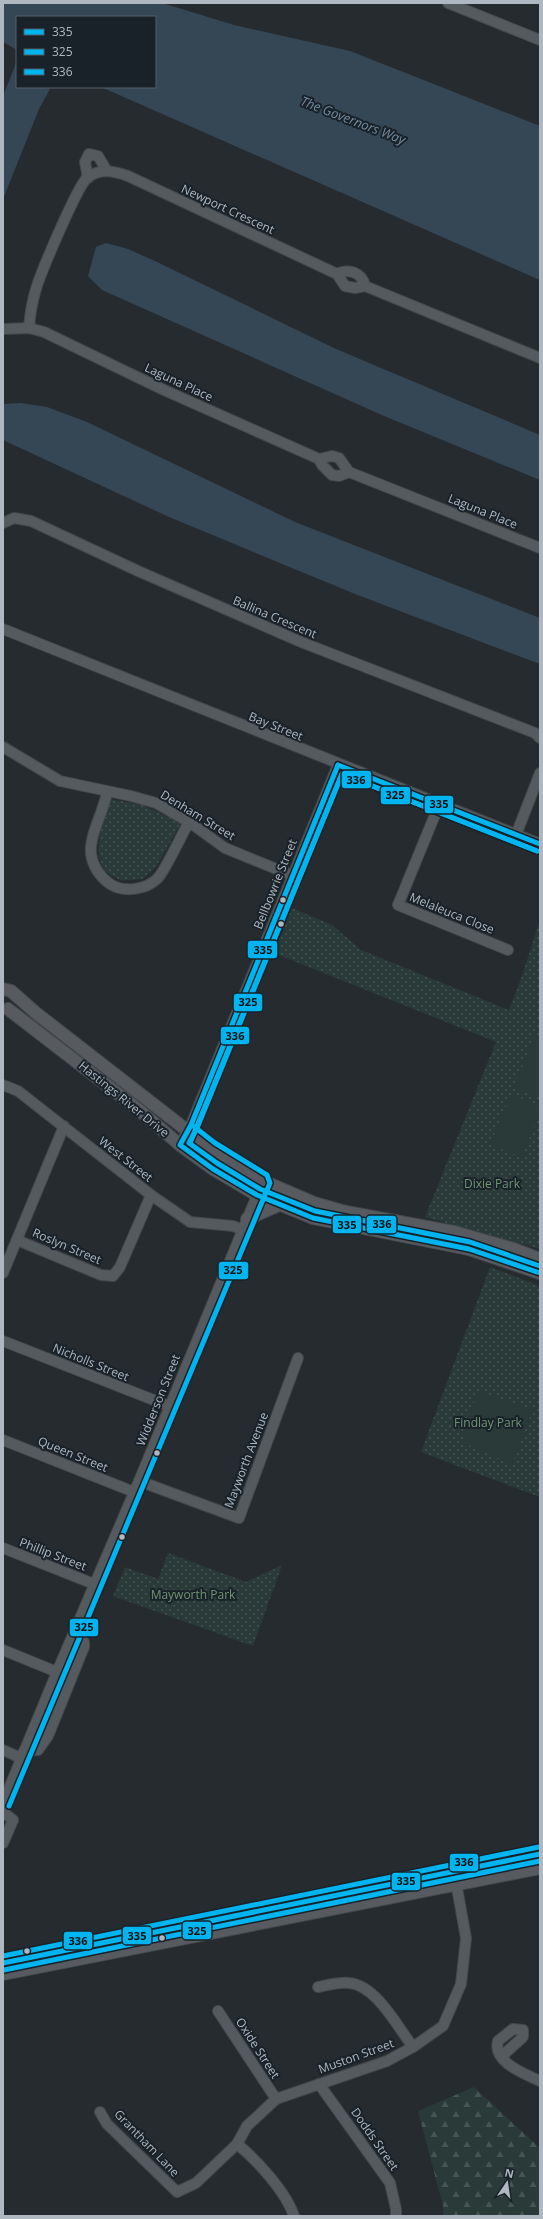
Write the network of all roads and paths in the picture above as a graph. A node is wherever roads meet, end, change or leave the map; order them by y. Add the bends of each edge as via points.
1 (448, 3) edge
2 (540, 40) edge
3 (107, 171) junction
4 (88, 178) junction
5 (337, 274) junction
6 (365, 286) junction
7 (29, 328) junction
8 (3, 329) edge
9 (540, 358) edge
10 (319, 459) junction
11 (349, 472) junction
12 (3, 523) edge
13 (540, 548) edge
14 (3, 629) edge
15 (540, 738) edge
16 (3, 747) edge
17 (338, 765) junction
18 (540, 773) edge
19 (107, 792) junction
20 (438, 805) junction
21 (189, 822) junction
22 (516, 836) junction
23 (540, 844) edge
24 (291, 875) junction
25 (508, 950) dead end
26 (6, 990) edge
27 (5, 1011) edge
28 (3, 1085) edge
29 (64, 1126) junction
30 (188, 1131) junction
31 (180, 1145) junction
32 (263, 1181) junction
33 (151, 1195) junction
34 (257, 1195) junction
35 (279, 1205) junction
36 (245, 1225) junction
37 (17, 1240) junction
38 (540, 1258) edge
39 (3, 1273) edge
40 (540, 1273) edge
41 (3, 1341) edge
42 (298, 1358) dead end
43 (169, 1406) junction
44 (3, 1440) edge
45 (139, 1481) junction
46 (134, 1492) junction
47 (3, 1548) edge
48 (94, 1584) junction
49 (76, 1629) junction
50 (3, 1650) edge
51 (57, 1672) junction
52 (3, 1750) edge
53 (23, 1754) junction
54 (3, 1803) edge
55 (3, 1812) edge
56 (3, 1843) edge
57 (540, 1854) edge
58 (540, 1868) edge
59 (454, 1871) junction
60 (457, 1886) junction
61 (3, 1963) edge
62 (3, 1974) edge
63 (318, 1987) dead end
64 (218, 2011) dead end
65 (413, 2047) junction
66 (502, 2056) dead end
67 (540, 2081) edge
68 (319, 2084) junction
69 (276, 2099) junction
70 (100, 2112) dead end
71 (237, 2144) junction
72 (176, 2192) joint
73 (294, 2216) edge
74 (396, 2216) edge

1 - 2 street
3 - 4 street
3 - 4 street via 98,156 89,154 85,162
3 - 5 street, Newport Crescent via 128,176
4 - 7 street via 76,194 37,286
5 - 6 street, Newport Crescent via 345,286
5 - 6 street, Newport Crescent via 346,271 357,273
6 - 9 street, Newport Crescent
7 - 8 street, Laguna Place
7 - 10 street, Laguna Place via 44,332 164,390
10 - 11 street, Laguna Place via 332,456 339,458
10 - 11 street, Laguna Place via 332,475 339,476
11 - 13 street, Laguna Place
12 - 15 street, Ballina Crescent via 14,518 31,521 144,574 294,639 535,733
14 - 17 street, Bay Street
16 - 19 street, Denham Street via 60,781
17 - 20 street, Bay Street
17 - 24 street, Bellbowrie Street
18 - 22 street
19 - 21 street, Denham Street via 156,803
19 - 21 street via 91,852 94,867 103,879 116,888 143,888 158,878
20 - 22 street, Bay Street
20 - 25 street, Melaleuca Close via 398,905
21 - 24 street, Denham Street via 225,848
22 - 23 street, Bay Street
24 - 30 street, Bellbowrie Street
26 - 27 main road via 14,1004
26 - 30 main road, Hastings River Drive
27 - 31 main road, Hastings River Drive via 140,1110
28 - 29 street, West Street via 18,1091
29 - 33 street, West Street
29 - 37 street
30 - 31 street, Bellbowrie Street
30 - 32 main road, Hastings River Drive
31 - 34 main road, Hastings River Drive via 213,1169
32 - 34 street, Widderson Street
32 - 38 main road, Hastings River Drive via 314,1203 346,1212 454,1232
33 - 36 street, West Street via 190,1222
33 - 37 street, Roslyn Street via 120,1267 113,1276 101,1275
34 - 35 main road, Hastings River Drive
34 - 36 street, Widderson Street
35 - 36 main road
35 - 40 main road, Hastings River Drive via 339,1225 469,1249
36 - 43 street, Widderson Street
37 - 39 street
41 - 43 street, Nicholls Street
42 - 45 street, Mayworth Avenue via 239,1518
43 - 45 street, Widderson Street
44 - 46 street, Queen Street
45 - 46 street, Widderson Street
46 - 48 street, Widderson Street
47 - 48 street, Phillip Street
48 - 49 street, Widderson Street
49 - 51 street, Widderson Street
49 - 53 street via 84,1642 84,1647 48,1736 38,1750
50 - 51 street
51 - 53 street, Widderson Street
52 - 53 street
53 - 54 street, Widderson Street
55 - 56 street via 13,1820
57 - 59 main road
58 - 60 main road
59 - 60 street, Muston Street
59 - 61 main road
60 - 62 main road
60 - 65 street, Muston Street via 466,1938 461,1984 443,2026
63 - 65 street via 346,1982 369,1990
64 - 69 street, Oxide Street
65 - 68 street, Muston Street via 387,2061
66 - 67 street via 512,2068
68 - 69 street, Muston Street
68 - 74 street, Dodds Street via 390,2183
69 - 71 street, Muston Street via 247,2126
70 - 72 street, Grantham Lane via 107,2124
71 - 72 street, Muston Street via 196,2183
71 - 73 street via 290,2204

